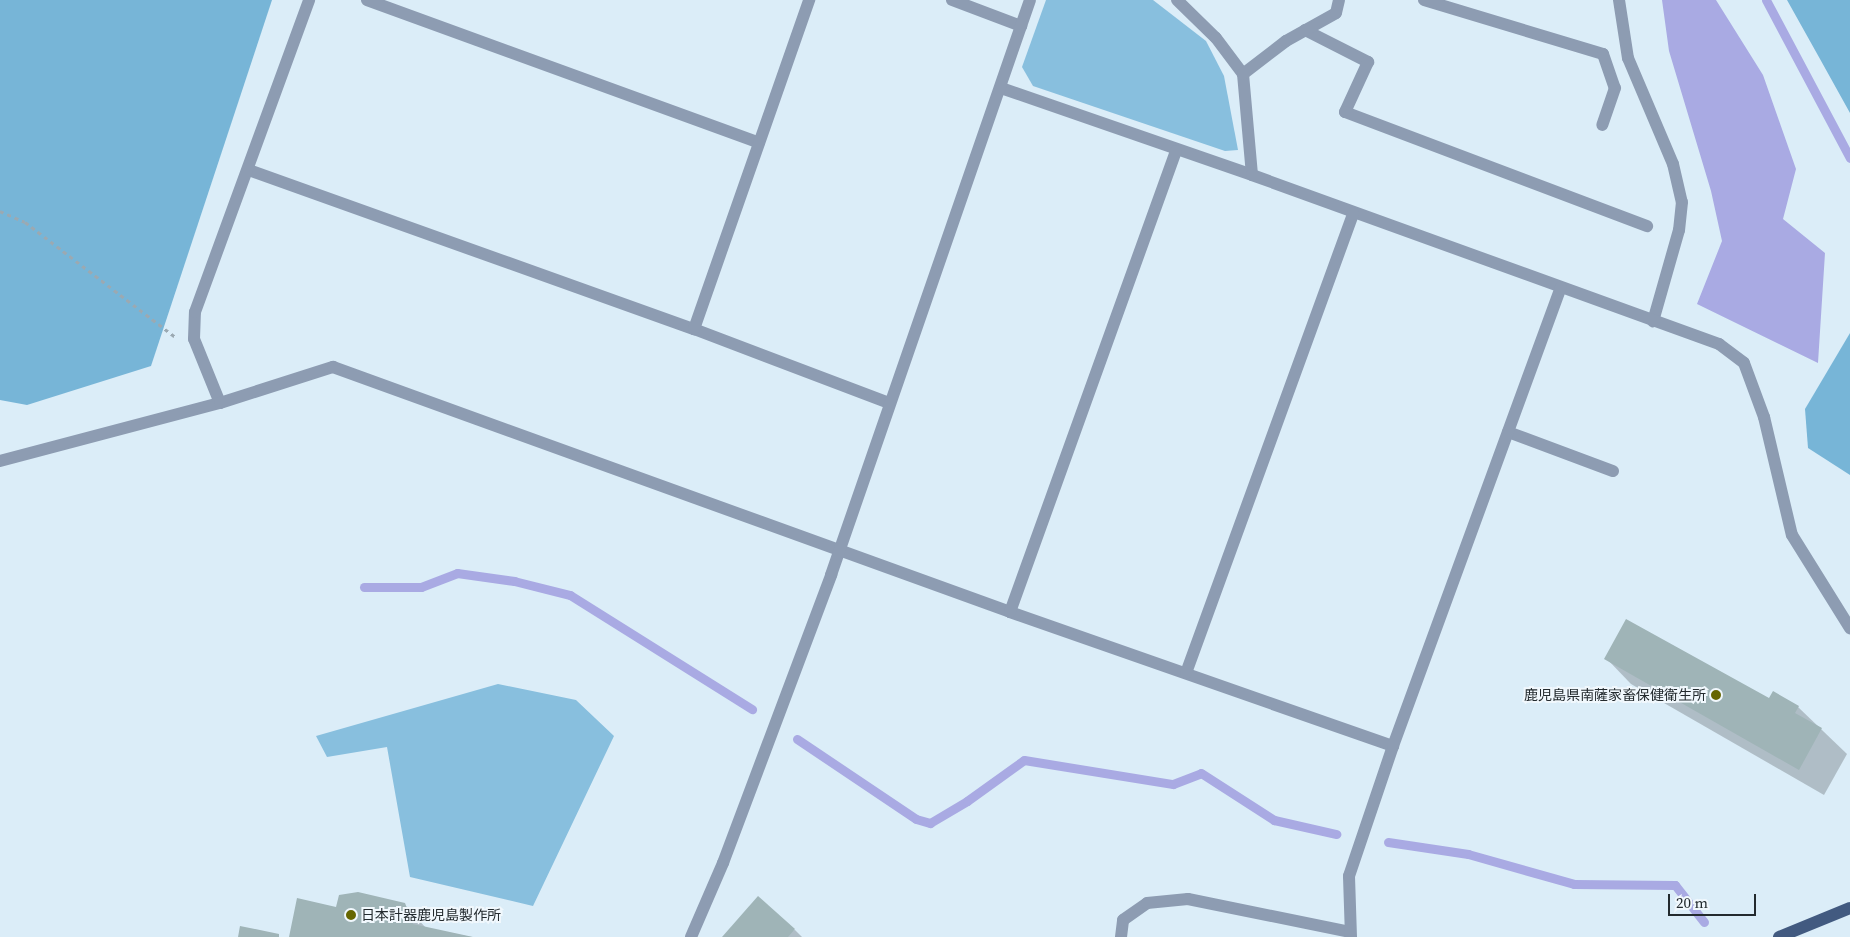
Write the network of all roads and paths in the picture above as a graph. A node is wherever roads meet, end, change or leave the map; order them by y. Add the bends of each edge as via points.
1 (308, 0) edge
2 (368, 0) edge
3 (810, 0) edge
4 (952, 0) edge
5 (1030, 0) edge
6 (1177, 0) edge
7 (1339, 0) edge
8 (1424, 0) edge
9 (1619, 0) edge
10 (1461, 5) edge
11 (1021, 26) junction
12 (1305, 30) junction
13 (1243, 74) junction
14 (1001, 88) junction
15 (1602, 125) dead end
16 (759, 143) junction
17 (1176, 151) junction
18 (249, 170) junction
19 (1252, 174) junction
20 (0, 211) edge
21 (1353, 213) junction
22 (1647, 226) dead end
23 (1560, 288) junction
24 (1653, 321) junction
25 (694, 329) junction
26 (194, 339) junction
27 (220, 403) junction
28 (889, 403) junction
29 (1508, 432) junction
30 (0, 461) edge
31 (1613, 470) dead end
32 (838, 548) junction
33 (1010, 612) junction
34 (1850, 628) edge
35 (1186, 673) junction
36 (1392, 746) junction
37 (1850, 908) edge
38 (1351, 934) edge
39 (691, 937) edge
40 (1121, 937) edge
41 (1779, 937) edge

1 - 18 street
2 - 16 street
3 - 16 street
4 - 11 street
5 - 11 street
6 - 13 street via 1216,38
7 - 12 street via 1336,12
8 - 10 street
9 - 24 street via 1628,58 1673,164 1682,202 1680,230
10 - 15 street via 1602,54 1615,88
11 - 14 street
12 - 13 street
12 - 22 street via 1368,62 1345,112
13 - 19 street
14 - 17 street
14 - 28 street
16 - 25 street
17 - 19 street
17 - 33 street
18 - 25 street
18 - 26 street via 195,312
19 - 21 street
20 - 26 path via 25,222 171,335
21 - 23 street
21 - 35 street
23 - 24 street
23 - 29 street
24 - 34 street via 1719,344 1744,363 1764,417 1792,536
25 - 28 street
26 - 27 street
27 - 30 street
27 - 32 street via 333,366
28 - 32 street
29 - 31 street
29 - 36 street
32 - 33 street
32 - 39 street via 831,575 744,807
33 - 35 street
35 - 36 street
36 - 38 street via 1349,876
37 - 41 main road
38 - 40 street via 1188,899 1147,903 1123,920

